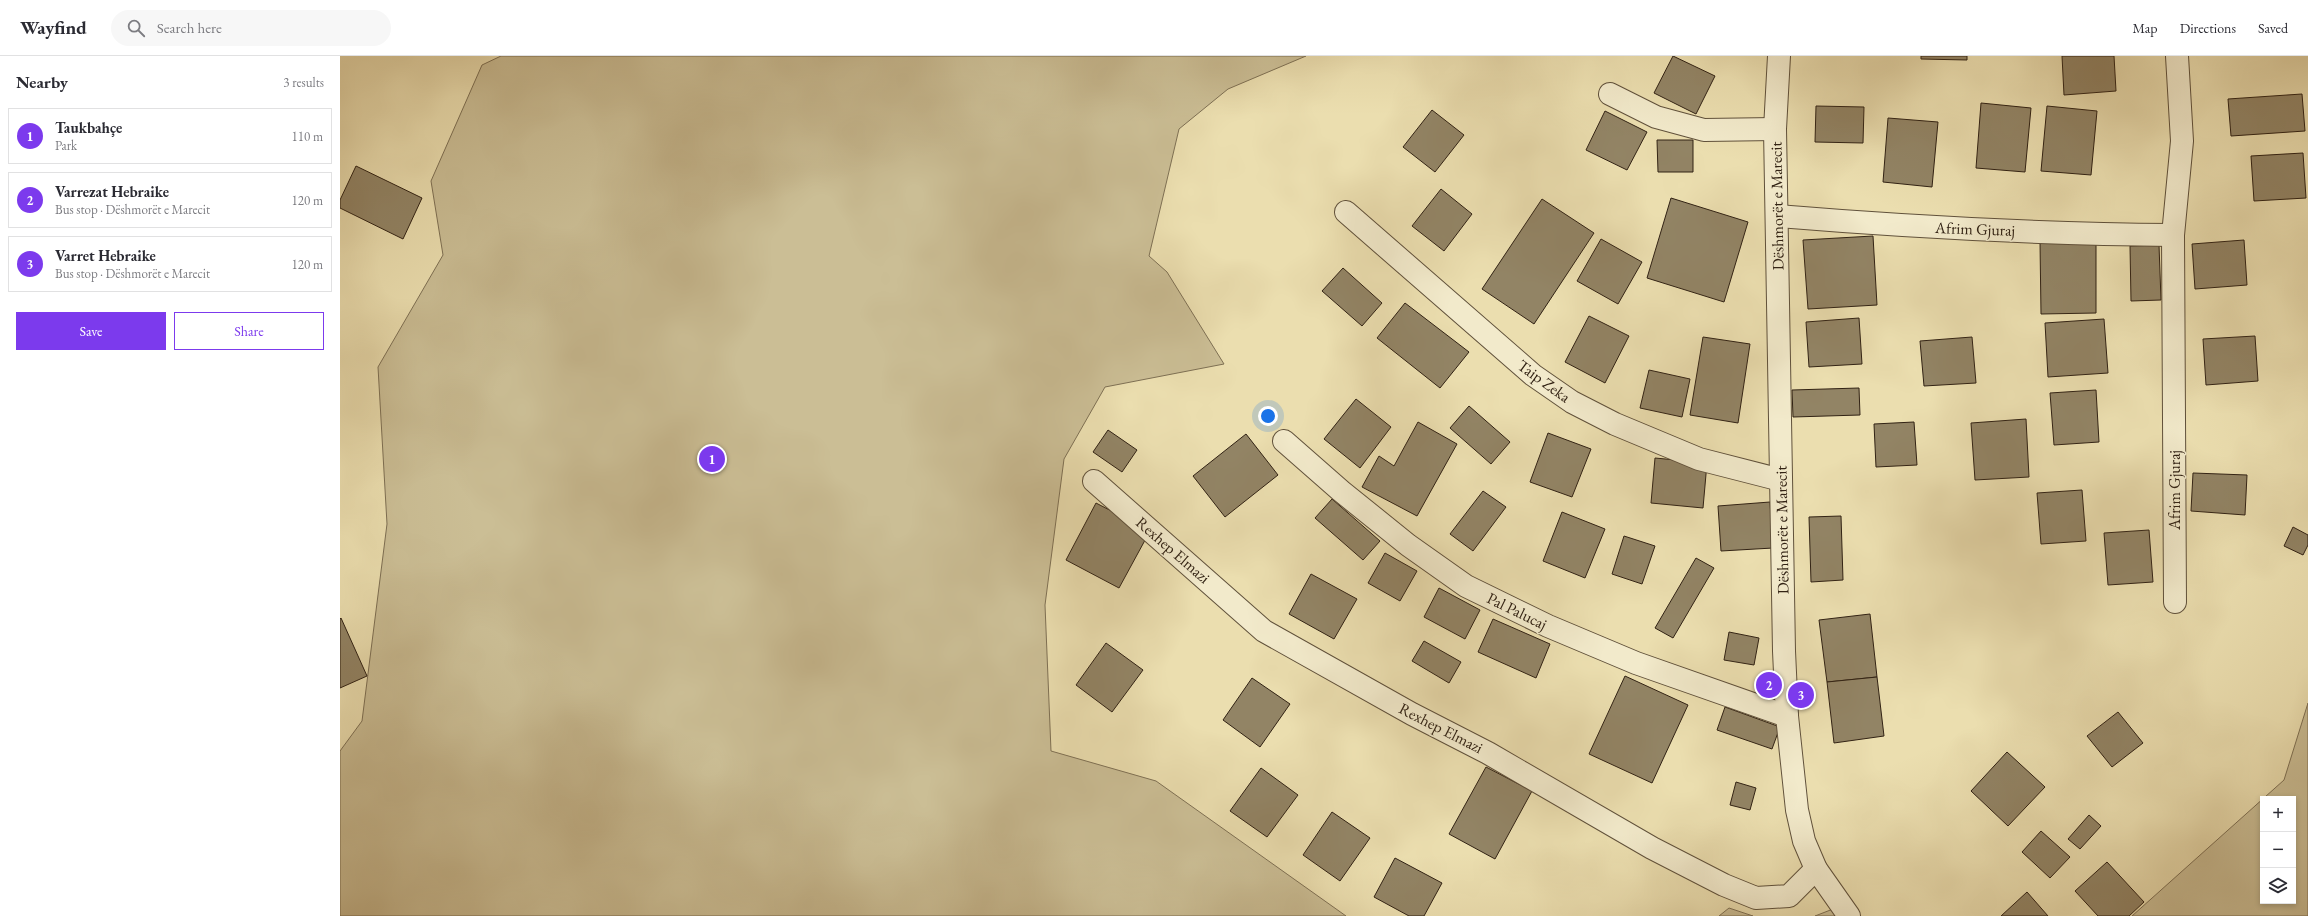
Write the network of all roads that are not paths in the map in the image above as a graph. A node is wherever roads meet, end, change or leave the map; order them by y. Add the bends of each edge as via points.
1 (1779, 56) edge
2 (2177, 56) edge
3 (1610, 94) dead end
4 (1775, 129) junction
5 (1346, 212) dead end
6 (1777, 216) junction
7 (2173, 235) junction
8 (1284, 441) dead end
9 (1781, 480) junction
10 (1094, 481) dead end
11 (2174, 602) dead end
12 (1787, 716) junction
13 (1816, 869) junction
14 (1849, 916) edge

1 - 4 street, Dëshmorët e Marecit
2 - 7 street, Afrim Gjuraj via 2182,141
3 - 4 street, Dëshmorët e Marecit via 1656,117 1704,130
4 - 6 street, Dëshmorët e Marecit
5 - 9 street, Taip Zeka via 1533,375 1572,402 1615,424 1699,459
6 - 7 street, Afrim Gjuraj via 1892,226 2085,235
6 - 9 street, Dëshmorët e Marecit
7 - 11 street, Afrim Gjuraj
8 - 12 street, Pal Palucaj via 1408,545 1466,586 1548,626 1636,663
9 - 12 street, Dëshmorët e Marecit
10 - 13 street, Rexhep Elmazi via 1264,631 1412,714 1488,752 1652,848 1724,885 1756,898 1789,896
12 - 13 street, Dëshmorët e Marecit via 1797,810 1804,841
13 - 14 street, Dëshmorët e Marecit

